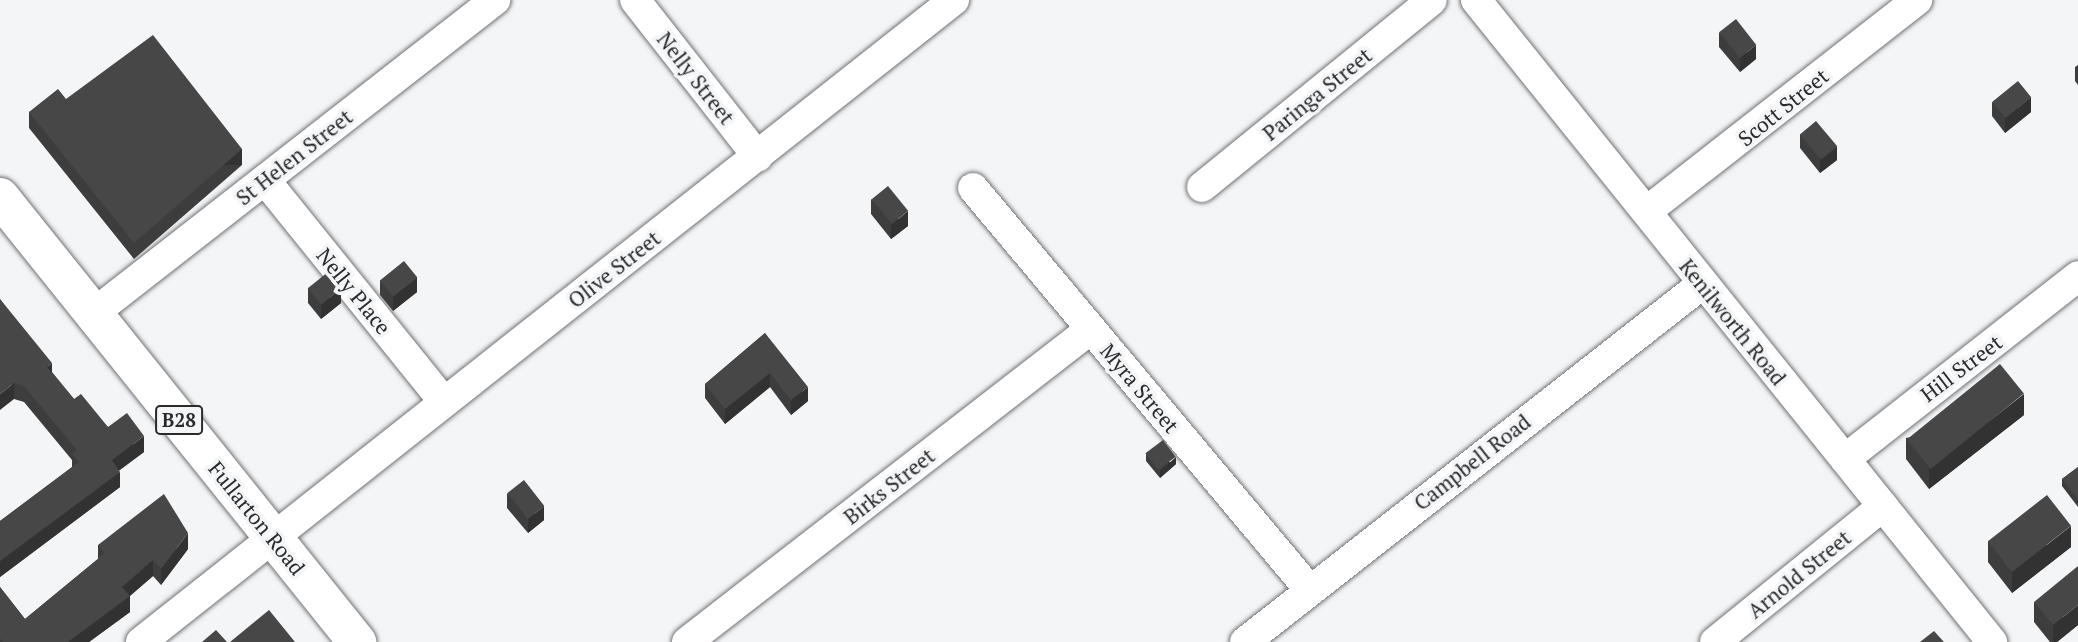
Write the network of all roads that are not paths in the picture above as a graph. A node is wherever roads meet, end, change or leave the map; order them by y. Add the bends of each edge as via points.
1 (495, 0) edge
2 (635, 0) edge
3 (954, 0) edge
4 (1432, 0) edge
5 (1476, 0) edge
6 (1917, 0) edge
7 (758, 157) junction
8 (265, 180) junction
9 (1202, 187) dead end
10 (973, 188) dead end
11 (0, 197) edge
12 (1647, 211) junction
13 (2078, 276) edge
14 (1701, 285) junction
15 (93, 313) junction
16 (1091, 329) junction
17 (444, 402) junction
18 (1844, 459) junction
19 (1883, 506) junction
20 (272, 537) junction
21 (1308, 588) junction
22 (141, 642) edge
23 (357, 642) edge
24 (687, 642) edge
25 (1245, 642) edge
26 (1715, 642) edge
27 (1992, 642) edge

1 - 8 street, St Helen Street
2 - 7 street, Nelly Street
3 - 7 street, Olive Street
4 - 9 street, Paringa Street
5 - 12 street, Kenilworth Road
6 - 12 street, Scott Street
7 - 17 street, Olive Street
8 - 15 street, St Helen Street
8 - 17 street, Nelly Place
10 - 16 street, Myra Street
11 - 15 main road, Fullarton Road / B28
12 - 14 street, Kenilworth Road
13 - 18 street, Hill Street
14 - 18 street, Kenilworth Road
14 - 21 street, Campbell Road
15 - 20 main road, Fullarton Road / B28
16 - 21 street, Myra Street
16 - 24 street, Birks Street
17 - 20 street, Olive Street
18 - 19 street, Kenilworth Road
19 - 26 street, Arnold Street
19 - 27 street, Kenilworth Road
20 - 22 street, Olive Street
20 - 23 main road, Fullarton Road / B28
21 - 25 street, Campbell Road

